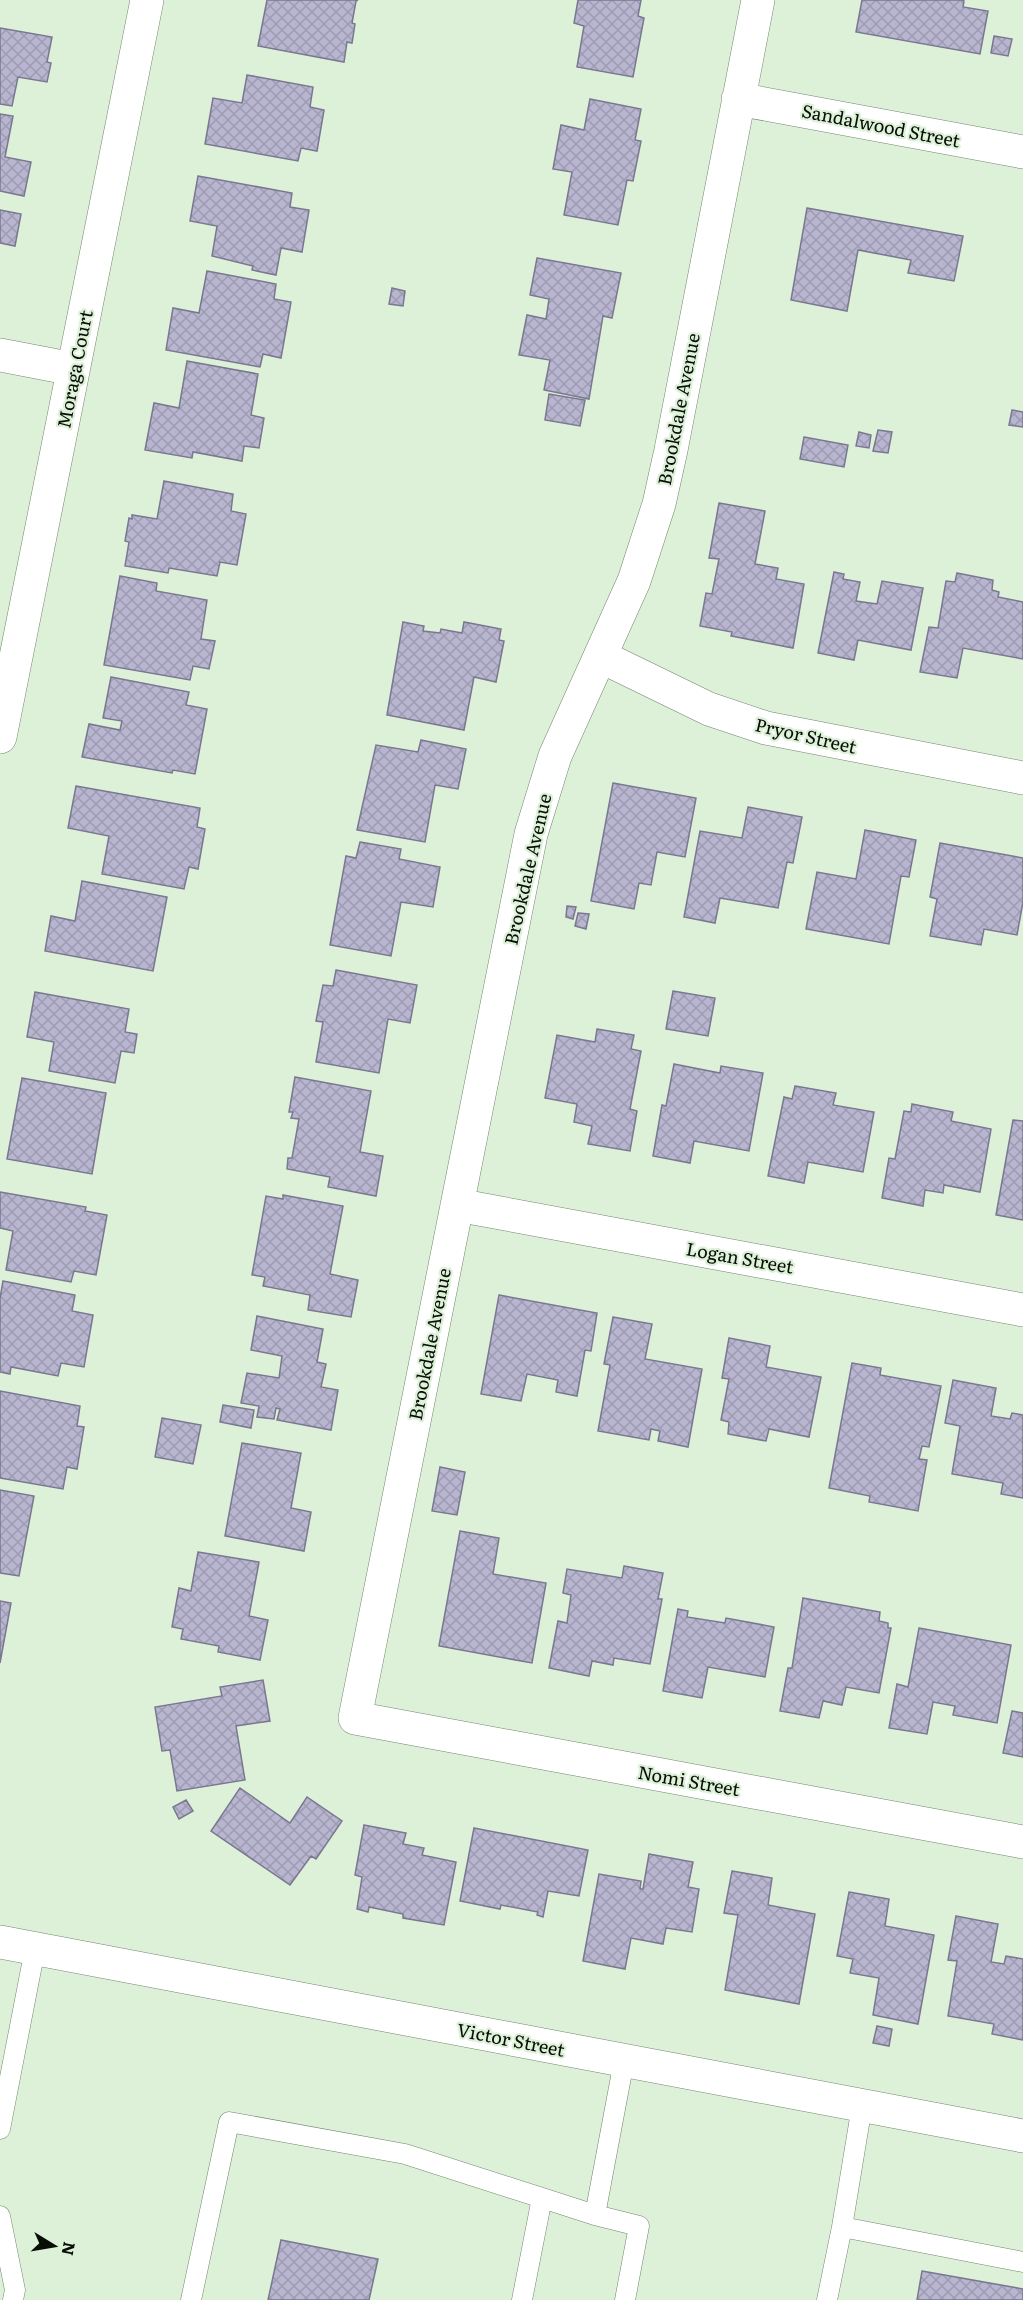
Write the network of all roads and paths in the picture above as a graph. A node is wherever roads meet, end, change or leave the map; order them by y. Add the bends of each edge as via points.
1 (147, 0) edge
2 (758, 0) edge
3 (738, 99) junction
4 (1023, 152) edge
5 (0, 355) edge
6 (74, 369) junction
7 (600, 656) junction
8 (0, 737) edge
9 (1023, 778) edge
10 (457, 1205) junction
11 (1023, 1310) edge
12 (355, 1718) joint
13 (1023, 1842) edge
14 (0, 1942) edge
15 (35, 1949) junction
16 (624, 2061) junction
17 (862, 2106) junction
18 (0, 2129) edge
19 (1023, 2136) edge
20 (542, 2198) junction
21 (595, 2215) junction
22 (0, 2217) edge
23 (842, 2228) junction
24 (1023, 2262) edge
25 (13, 2300) edge
26 (191, 2300) edge
27 (522, 2300) edge
28 (625, 2300) edge
29 (827, 2300) edge

1 - 6 street, Moraga Court
2 - 3 street, Brookdale Avenue
3 - 4 street, Sandalwood Street
3 - 7 street, Brookdale Avenue via 659,504 634,581
5 - 6 street
6 - 8 street, Moraga Court
7 - 9 street, Pryor Street via 709,709 766,728
7 - 10 street, Brookdale Avenue via 555,756 531,834
10 - 11 street, Logan Street
10 - 12 street, Brookdale Avenue
12 - 13 street, Nomi Street
14 - 15 street, Victor Street
15 - 16 street, Victor Street
15 - 18 lane
16 - 17 street, Victor Street
16 - 21 lane
17 - 19 street, Victor Street
17 - 23 lane
20 - 21 lane
20 - 26 lane via 405,2154 229,2122
20 - 27 lane
21 - 28 lane via 639,2226
22 - 25 lane via 15,2290
23 - 24 lane
23 - 29 lane

